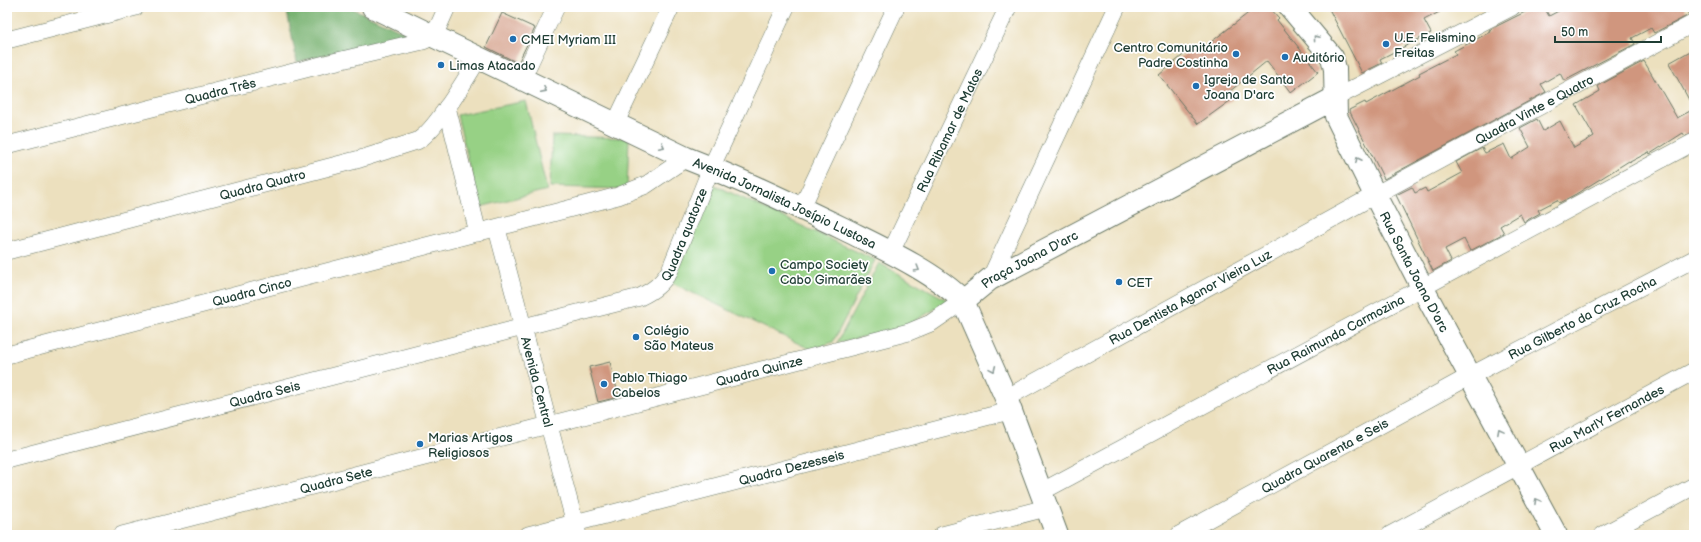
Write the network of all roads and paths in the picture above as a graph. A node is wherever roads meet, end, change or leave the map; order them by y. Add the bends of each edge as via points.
1 (136, 7) edge
2 (373, 7) edge
3 (447, 7) edge
4 (556, 7) edge
5 (671, 7) edge
6 (786, 7) edge
7 (896, 7) edge
8 (1008, 7) edge
9 (1117, 7) edge
10 (1290, 7) edge
11 (1512, 7) edge
12 (1694, 23) edge
13 (434, 36) junction
14 (7, 40) edge
15 (478, 59) junction
16 (522, 79) junction
17 (1335, 98) junction
18 (447, 107) junction
19 (615, 124) junction
20 (1694, 142) edge
21 (7, 145) edge
22 (686, 158) junction
23 (710, 168) junction
24 (1375, 195) junction
25 (801, 209) junction
26 (497, 229) junction
27 (478, 233) junction
28 (7, 251) edge
29 (891, 252) junction
30 (1694, 259) edge
31 (990, 279) junction
32 (1422, 287) junction
33 (963, 301) junction
34 (522, 326) junction
35 (7, 355) edge
36 (1694, 371) edge
37 (1470, 376) junction
38 (1008, 405) junction
39 (550, 426) junction
40 (7, 460) edge
41 (1518, 466) junction
42 (1694, 486) edge
43 (1044, 500) junction
44 (576, 529) edge
45 (122, 535) edge
46 (528, 535) edge
47 (942, 535) edge
48 (1057, 535) edge
49 (1179, 535) edge
50 (1390, 535) edge
51 (1556, 535) edge
52 (1603, 535) edge

1 - 14 street
2 - 13 street, Avenida Jornalista Josípio Lustosa
3 - 13 street
4 - 16 street
5 - 19 street
6 - 23 street, Quadra quatorze
7 - 25 street
8 - 29 street, Rua Ribamar de Matos
9 - 31 street, Praça Joana D'arc
17 -> 10 street, Rua Santa Joana D'arc via 1335,69 1332,58
11 - 17 street
12 - 24 street, Quadra Vinte e Quatro
13 - 15 street, Avenida Jornalista Josípio Lustosa
13 - 21 street, Quadra Três via 412,44 329,62
15 - 16 street, Avenida Jornalista Josípio Lustosa
15 - 18 street, Quadra Quatro
16 -> 19 street, Avenida Jornalista Josípio Lustosa
24 -> 17 street, Rua Santa Joana D'arc via 1336,116
17 - 31 street, Praça Joana D'arc
18 - 27 street
18 - 28 street, Quadra Quatro via 424,137 389,151
19 -> 22 street, Avenida Jornalista Josípio Lustosa
20 - 32 street, Rua Raimunda Carmozina
22 - 23 street, Avenida Jornalista Josípio Lustosa
22 - 26 street via 646,185 618,196
23 - 25 street, Avenida Jornalista Josípio Lustosa
23 - 34 street, Quadra quatorze via 670,270 655,289 640,297
24 - 32 street, Rua Santa Joana D'arc
24 - 38 street, Rua Dentista Aganor Vieira Luz
25 - 29 street, Avenida Jornalista Josípio Lustosa
26 - 27 street, Quadra Cinco
26 - 34 street, Avenida Central
27 - 35 street, Quadra Cinco
29 -> 33 street, Avenida Jornalista Josípio Lustosa via 953,291
30 - 37 street, Rua Gilberto da Cruz Rocha
31 - 33 street
32 - 37 street, Rua Santa Joana D'arc
32 - 43 street, Rua Raimunda Carmozina
33 -> 38 street, Avenida Jornalista Josípio Lustosa
33 - 39 street, Quadra Quinze via 931,323 909,332
34 - 39 street, Avenida Central
34 - 40 street, Quadra Seis
36 - 41 street, Rua MarlY Fernandes
41 -> 37 street, Rua Santa Joana D'arc
37 - 49 street, Quadra Quarenta e Seis
38 - 43 street, Avenida Jornalista Josípio Lustosa
38 - 44 street, Quadra Dezesseis
39 - 44 street, Avenida Central
39 - 45 street, Quadra Sete
41 - 50 street
51 -> 41 street, Rua Santa Joana D'arc
42 - 52 street
43 - 47 street, Rua Raimunda Carmozina
43 - 48 street, Avenida Jornalista Josípio Lustosa
44 - 46 street, Quadra Dezesseis

